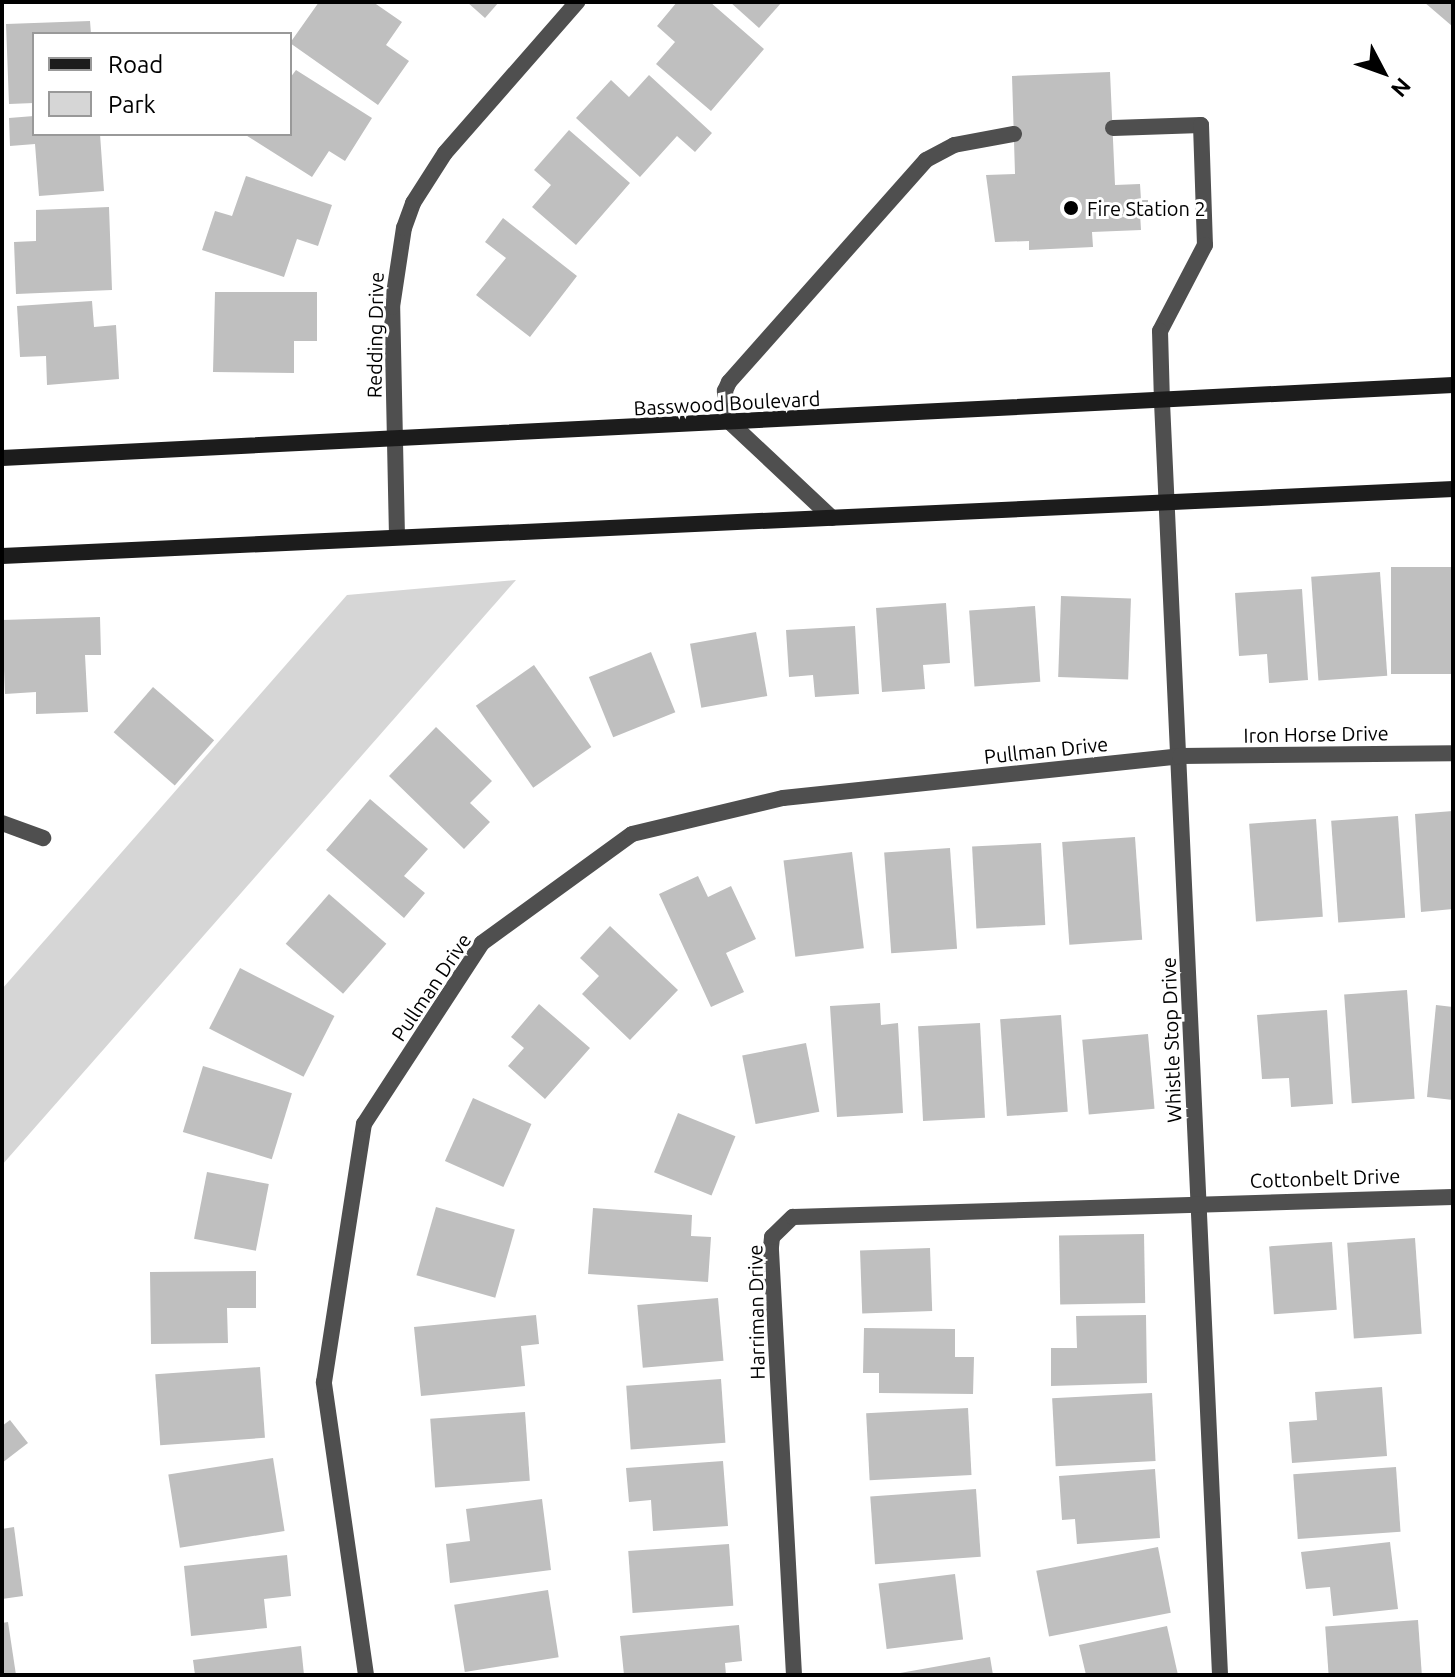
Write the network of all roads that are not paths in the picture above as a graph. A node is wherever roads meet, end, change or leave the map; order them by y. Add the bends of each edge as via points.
1 (577, 2) edge
2 (1113, 128) dead end
3 (1014, 134) dead end
4 (1453, 385) edge
5 (1162, 402) junction
6 (731, 423) junction
7 (395, 438) junction
8 (2, 458) edge
9 (1453, 489) edge
10 (1167, 502) junction
11 (832, 518) junction
12 (397, 537) junction
13 (2, 556) edge
14 (1453, 753) edge
15 (1180, 756) junction
16 (2, 823) edge
17 (43, 838) dead end
18 (1453, 1197) edge
19 (1197, 1201) junction
20 (366, 1675) edge
21 (794, 1675) edge
22 (1220, 1675) edge

1 - 7 street, Redding Drive via 466,126 413,203 394,280
2 - 5 street, Whistle Stop Drive via 1201,125 1205,245 1160,331
3 - 6 street via 954,145 916,168 729,382 725,402
4 - 5 main road, Basswood Boulevard
5 - 6 main road, Basswood Boulevard
5 - 10 street, Whistle Stop Drive
6 - 7 main road, Basswood Boulevard
6 - 11 street
7 - 8 main road, Basswood Boulevard
7 - 12 street, Redding Drive
9 - 10 main road
10 - 11 main road
10 - 15 street, Whistle Stop Drive
11 - 12 main road
12 - 13 main road
14 - 15 street, Iron Horse Drive
15 - 19 street, Whistle Stop Drive
15 - 20 street, Pullman Drive via 783,798 632,834 482,943 364,1124 324,1382
16 - 17 street
18 - 19 street, Cottonbelt Drive
19 - 21 street, Harriman Drive via 793,1217 779,1228 771,1247
19 - 22 street, Whistle Stop Drive

